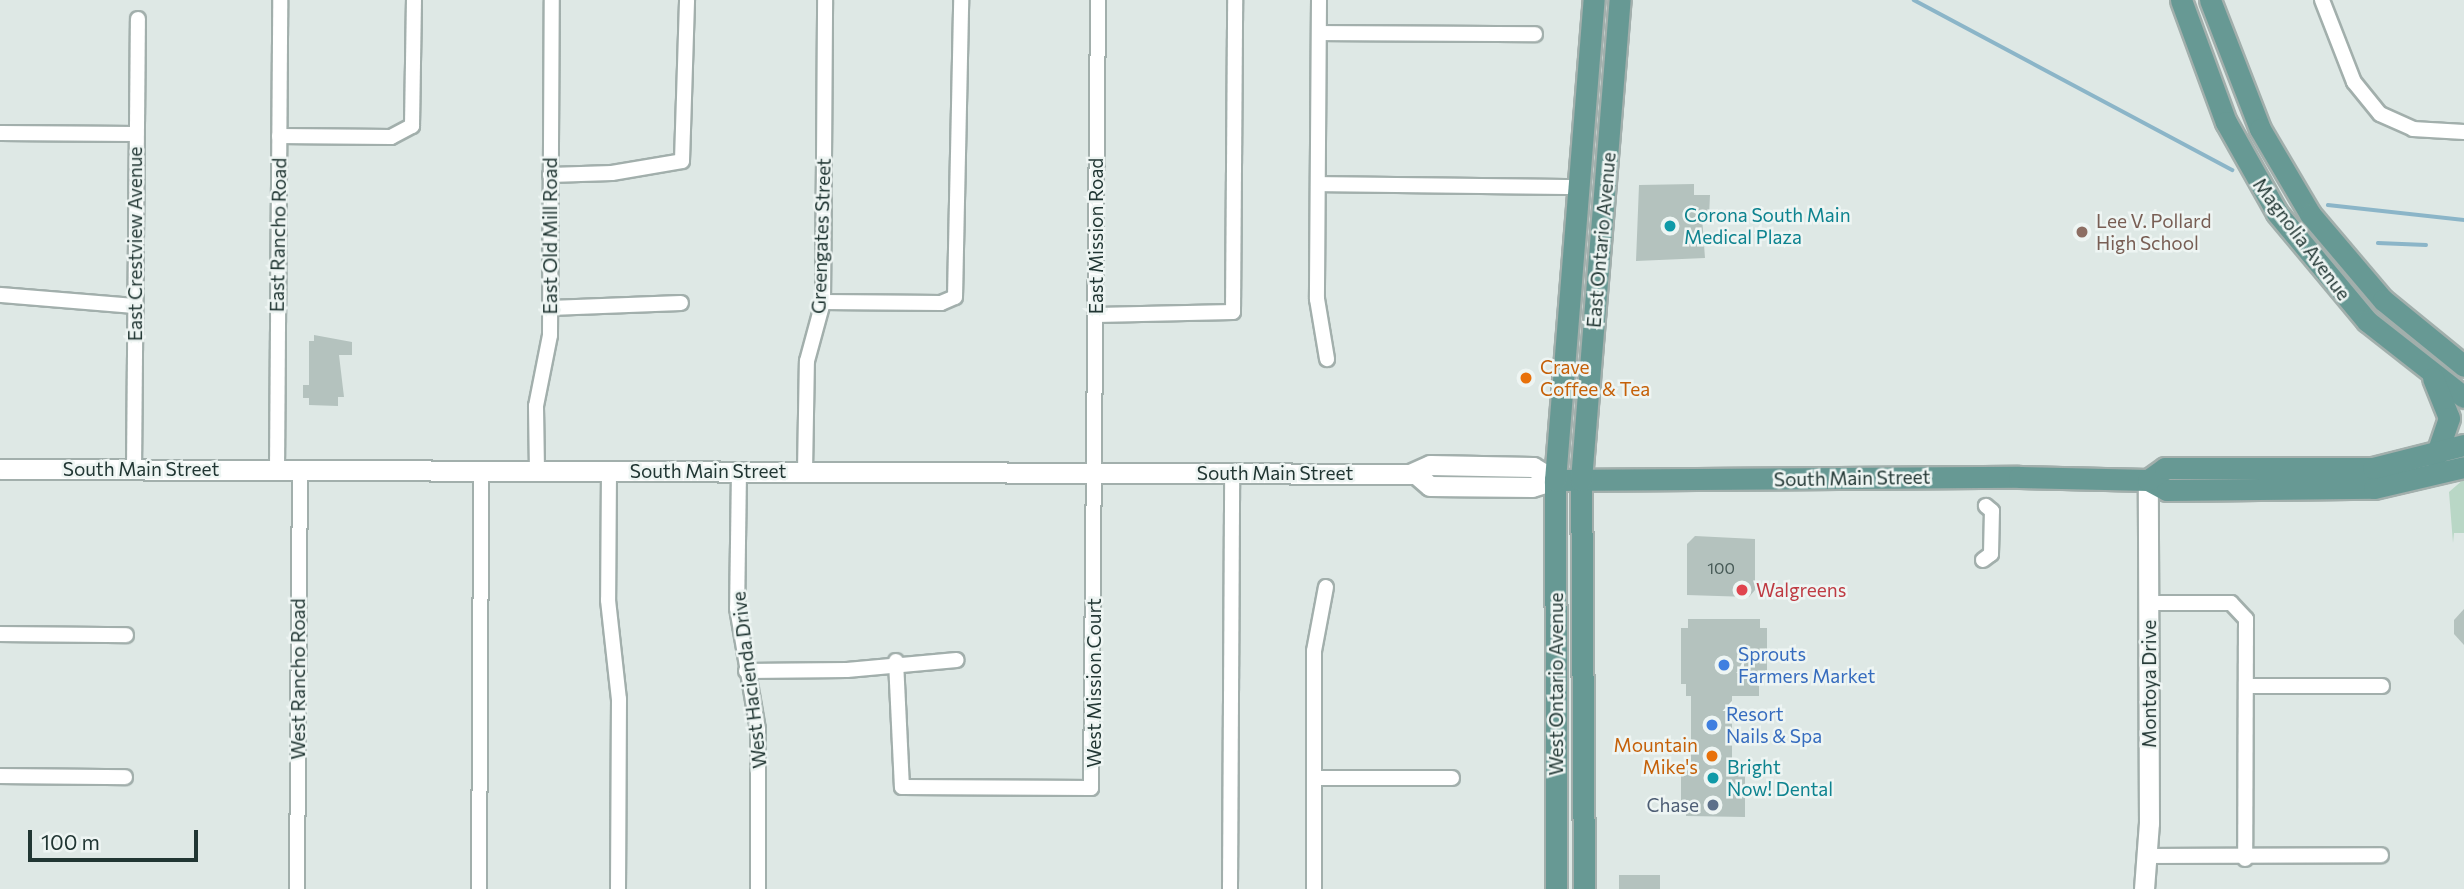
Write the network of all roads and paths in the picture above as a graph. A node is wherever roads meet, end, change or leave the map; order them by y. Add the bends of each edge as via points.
1 (280, 0) edge
2 (414, 0) edge
3 (552, 0) edge
4 (687, 0) edge
5 (825, 0) edge
6 (961, 0) edge
7 (1098, 0) edge
8 (1235, 0) edge
9 (1319, 0) edge
10 (1594, 0) edge
11 (1620, 0) edge
12 (2181, 0) edge
13 (2210, 0) edge
14 (2322, 0) edge
15 (138, 19) dead end
16 (1319, 33) junction
17 (1535, 34) dead end
18 (2464, 132) edge
19 (0, 133) edge
20 (135, 134) junction
21 (279, 136) junction
22 (550, 174) junction
23 (1318, 184) junction
24 (1580, 187) junction
25 (0, 295) edge
26 (823, 302) junction
27 (681, 303) dead end
28 (134, 306) junction
29 (550, 308) junction
30 (1096, 315) junction
31 (1593, 331) junction
32 (1327, 359) dead end
33 (2464, 366) edge
34 (2428, 370) junction
35 (2464, 397) edge
36 (2464, 445) edge
37 (2436, 456) junction
38 (2464, 467) edge
39 (0, 468) edge
40 (134, 469) junction
41 (277, 470) junction
42 (300, 470) junction
43 (481, 471) junction
44 (537, 471) junction
45 (609, 471) junction
46 (739, 471) junction
47 (805, 471) junction
48 (1094, 472) junction
49 (1233, 473) junction
50 (1555, 480) junction
51 (1581, 480) junction
52 (2148, 480) junction
53 (1986, 506) dead end
54 (1983, 560) dead end
55 (1326, 587) dead end
56 (2148, 603) junction
57 (0, 634) edge
58 (126, 635) dead end
59 (957, 660) dead end
60 (897, 662) junction
61 (746, 671) junction
62 (2246, 686) junction
63 (2382, 686) dead end
64 (0, 776) edge
65 (125, 777) dead end
66 (1314, 778) junction
67 (1452, 778) dead end
68 (2381, 855) dead end
69 (2148, 856) junction
70 (2245, 859) junction
71 (297, 889) edge
72 (479, 889) edge
73 (618, 889) edge
74 (758, 889) edge
75 (1230, 889) edge
76 (1314, 889) edge
77 (1556, 889) edge
78 (1584, 889) edge
79 (2144, 889) edge

1 - 21 street, East Rancho Road
2 - 21 street via 414,122 391,137
3 - 22 street, East Old Mill Road
4 - 22 street via 682,161 612,173
5 - 26 street, Greengates Street
6 - 26 street via 955,297 941,303
7 - 30 street, East Mission Road
8 - 30 street via 1233,312
9 - 16 street
10 - 24 main road, East Ontario Avenue
11 - 31 main road, East Ontario Avenue
12 - 34 main road, Magnolia Avenue via 2226,122 2267,198 2339,293
13 - 33 main road, Magnolia Avenue via 2260,129 2310,215 2383,300
14 - 18 street via 2354,82 2380,114 2413,129
15 - 20 street, East Crestview Avenue
16 - 17 street
16 - 23 street
19 - 20 street
20 - 28 street, East Crestview Avenue
21 - 41 street, East Rancho Road
22 - 29 street, East Old Mill Road
23 - 24 street
23 - 32 street via 1317,299
24 - 31 main road via 1589,189 1592,201 1587,284
24 - 50 main road, East Ontario Avenue
25 - 28 street
26 - 47 street, Greengates Street via 807,361
27 - 29 street
28 - 40 street, East Crestview Avenue
29 - 44 street, East Old Mill Road via 536,406
30 - 48 street, East Mission Road
31 - 51 main road, East Ontario Avenue
34 - 35 main road, Magnolia Avenue
34 - 37 main road via 2449,418
36 - 37 main road, South Main Street
37 - 52 main road, South Main Street via 2373,468 2165,468
38 - 52 main road, South Main Street via 2374,488 2167,490
39 - 40 main road, South Main Street
40 - 41 main road, South Main Street
41 - 42 main road, South Main Street
42 - 43 main road, South Main Street
42 - 71 street, West Rancho Road
43 - 44 main road, South Main Street
43 - 72 street
44 - 45 main road, South Main Street
45 - 46 main road, South Main Street
45 - 73 street via 608,600 619,699
46 - 47 main road, South Main Street
46 - 61 street, West Hacienda Drive via 737,608
47 - 48 main road, South Main Street
48 - 49 main road, South Main Street
48 - 60 street, West Mission Court via 1091,788 902,787
49 - 50 main road, South Main Street via 1416,474 1430,486 1532,487
49 - 75 street
50 - 51 main road, South Main Street
50 - 77 main road, West Ontario Avenue
51 - 52 main road, South Main Street
51 - 78 main road, West Ontario Avenue
52 - 56 main road, Montoya Drive
53 - 54 street via 1992,511 1991,554
55 - 66 street via 1314,651
56 - 62 street via 2241,608 2246,619
56 - 69 main road, Montoya Drive
57 - 58 street
59 - 60 street
60 - 61 street via 847,670
61 - 74 street, West Hacienda Drive via 758,729
62 - 63 street
62 - 70 street
64 - 65 street
66 - 67 street
66 - 76 street
68 - 70 street
69 - 70 street
69 - 79 main road, Montoya Drive

